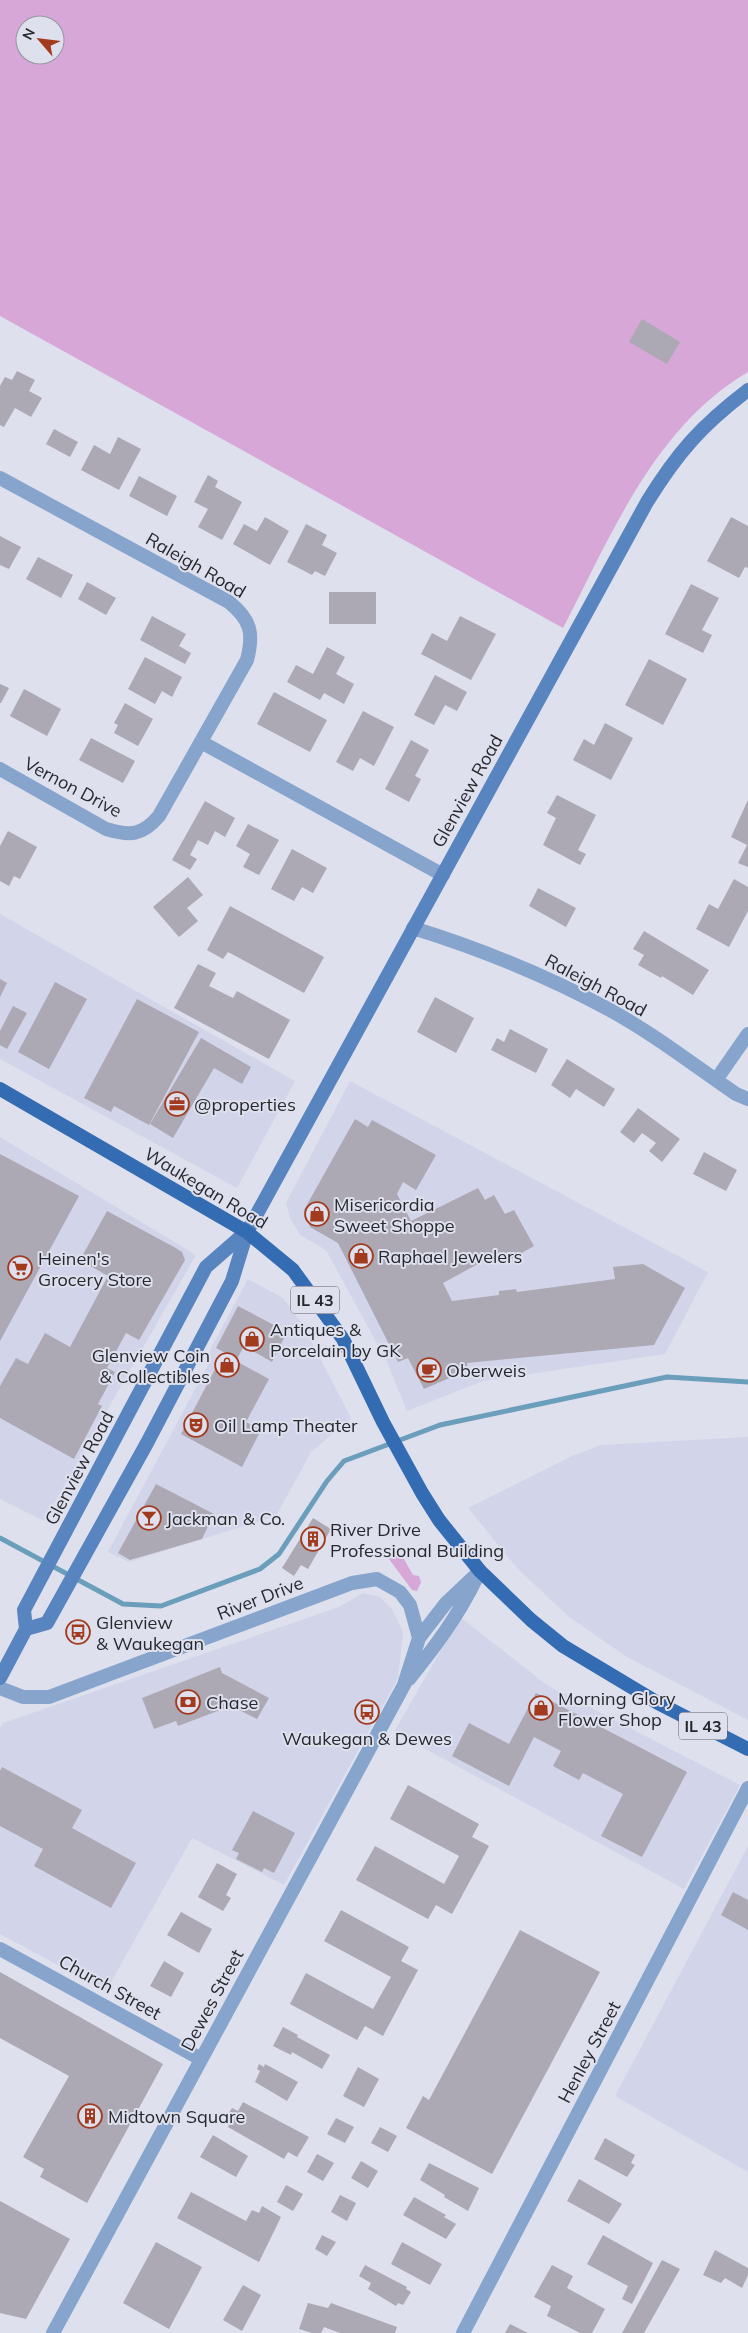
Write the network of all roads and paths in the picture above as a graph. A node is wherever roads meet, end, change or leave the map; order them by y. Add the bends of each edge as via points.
1 (748, 390) edge
2 (0, 478) edge
3 (201, 742) junction
4 (0, 769) edge
5 (443, 875) junction
6 (413, 928) junction
7 (748, 1034) edge
8 (716, 1080) junction
9 (0, 1089) edge
10 (748, 1099) edge
11 (247, 1232) junction
12 (480, 1571) junction
13 (26, 1629) junction
14 (419, 1638) junction
15 (0, 1678) edge
16 (404, 1685) junction
17 (0, 1688) edge
18 (748, 1749) edge
19 (748, 1788) edge
20 (0, 1948) edge
21 (202, 2059) junction
22 (53, 2333) edge
23 (463, 2333) edge

1 - 5 main road, Glenview Road via 695,435 673,461 647,502
2 - 3 street, Raleigh Road via 229,602 241,612 249,623 247,660
3 - 4 street, Vernon Drive via 159,816 143,831 134,833 123,834 106,828
3 - 5 street
5 - 6 main road, Glenview Road
6 - 8 street, Raleigh Road via 465,944 567,988 611,1011
6 - 11 main road, Glenview Road
7 - 8 street
8 - 10 street, Raleigh Road
9 - 11 main road, Waukegan Road / IL 43
11 - 12 main road, Waukegan Road / IL 43 via 294,1270 343,1339 401,1457 439,1520
11 - 13 main road, Glenview Road via 206,1267 24,1610
11 - 13 main road, Glenview Road via 232,1281 60,1600 47,1623
12 - 14 street, Dewes Street via 446,1602
12 - 16 street, Dewes Street via 437,1645
12 - 18 main road, Waukegan Road / IL 43 via 531,1620 564,1646 629,1686
13 - 15 main road, Glenview Road
14 - 16 street, Dewes Street
14 - 17 street, River Drive via 410,1606 400,1592 377,1579 352,1583 56,1695 23,1697
16 - 21 street, Dewes Street
19 - 23 street, Henley Street
20 - 21 street, Church Street
21 - 22 street, Dewes Street

